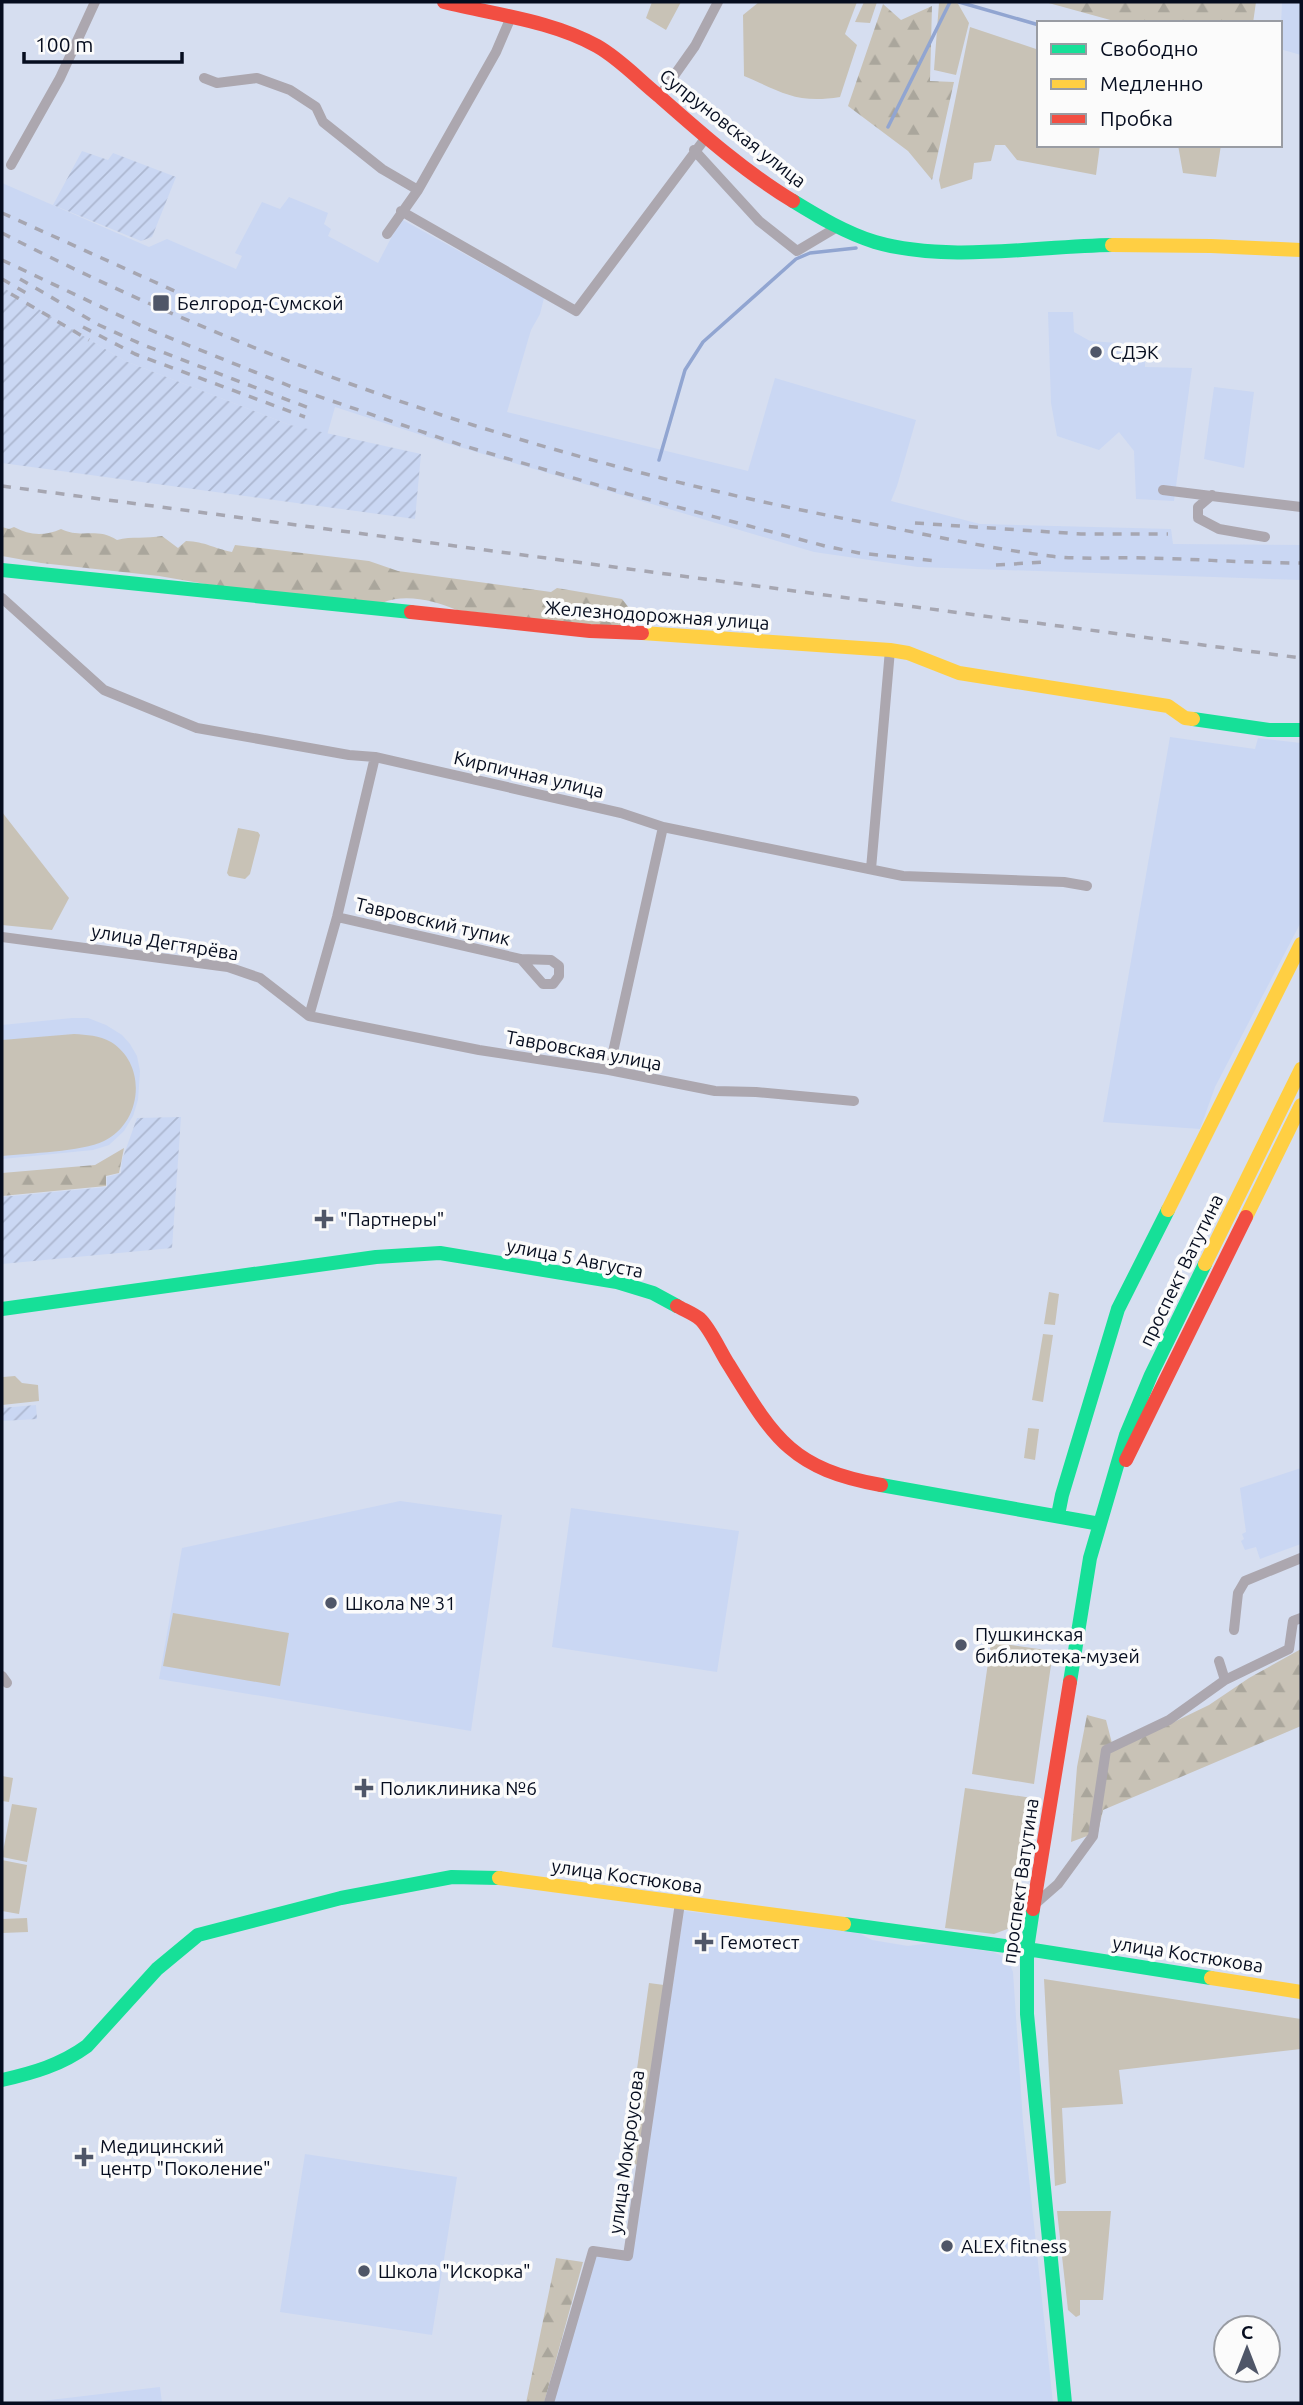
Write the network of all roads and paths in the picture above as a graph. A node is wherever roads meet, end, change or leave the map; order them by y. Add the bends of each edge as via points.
1 (95, 2) edge
2 (444, 2) edge
3 (718, 2) edge
4 (511, 17) junction
5 (204, 78) dead end
6 (659, 97) junction
7 (706, 135) junction
8 (694, 150) junction
9 (11, 165) dead end
10 (418, 190) junction
11 (401, 211) junction
12 (839, 226) junction
13 (387, 234) dead end
14 (1301, 250) edge
15 (1163, 490) dead end
16 (1212, 495) junction
17 (1301, 508) edge
18 (1265, 537) dead end
19 (2, 570) edge
20 (2, 598) edge
21 (890, 650) junction
22 (1301, 730) edge
23 (375, 757) junction
24 (663, 827) junction
25 (870, 869) junction
26 (1087, 886) dead end
27 (337, 917) junction
28 (2, 937) edge
29 (1301, 944) edge
30 (521, 959) dead end
31 (309, 1016) junction
32 (1301, 1069) edge
33 (609, 1070) junction
34 (854, 1101) dead end
35 (1301, 1105) edge
36 (2, 1309) edge
37 (1109, 1494) junction
38 (1058, 1515) junction
39 (1100, 1524) junction
40 (1301, 1558) edge
41 (1301, 1618) edge
42 (1234, 1630) dead end
43 (1219, 1661) dead end
44 (1225, 1680) junction
45 (680, 1903) junction
46 (1034, 1906) junction
47 (1027, 1949) junction
48 (1301, 1992) edge
49 (2, 2080) edge
50 (549, 2403) edge
51 (1065, 2403) edge

1 - 9 street via 60,78
2 - 4 street, Супруновская улица
3 - 6 street via 695,46
4 - 6 street, Супруновская улица via 595,44
4 - 10 street
5 - 10 street via 217,83 257,78 290,90 316,107 323,122 382,169
6 - 7 street, Супруновская улица
7 - 8 street
7 - 12 street, Супруновская улица via 774,188
8 - 11 street via 576,312
8 - 12 street via 759,221 797,251
10 - 11 street
11 - 13 street
12 - 14 street, Супруновская улица via 910,250 946,252 1121,245
15 - 16 street
16 - 17 street
16 - 18 street via 1198,507 1198,518 1219,528
19 - 21 street, Железнодорожная улица via 590,631
20 - 23 street, Кирпичная улица via 104,690 197,728
21 - 22 street, Железнодорожная улица via 959,673 1168,706 1185,718
21 - 25 street
23 - 24 street, Кирпичная улица via 621,813
23 - 27 street
24 - 25 street, Кирпичная улица
24 - 33 street
25 - 26 street, Кирпичная улица via 902,876
27 - 30 street, Тавровский тупик
27 - 31 street
28 - 31 street, улица Дегтярёва via 228,967 260,978
29 - 38 street via 1118,1309
31 - 33 street, Тавровская улица
32 - 37 street, проспект Ватутина via 1150,1375
33 - 34 street, Тавровская улица via 715,1091
35 - 37 street, проспект Ватутина
36 - 38 street, улица 5 Августа via 376,1256 440,1253 617,1282 653,1293 701,1320 766,1425 816,1467 847,1479
37 - 39 street, проспект Ватутина
38 - 39 street, улица 5 Августа
39 - 46 street, проспект Ватутина via 1075,1641
40 - 42 street via 1245,1581 1238,1593
41 - 44 street via 1293,1621 1289,1649
43 - 44 street
44 - 46 street via 1169,1720 1105,1750 1093,1836 1058,1884
45 - 47 street, улица Костюкова
45 - 49 street, улица Костюкова via 492,1877 452,1877 274,1914 198,1935 157,1969 87,2046 50,2068
45 - 50 street, улица Мокроусова via 628,2256 593,2251
46 - 47 street, проспект Ватутина
47 - 48 street, улица Костюкова
47 - 51 street, проспект Ватутина via 1027,2014

